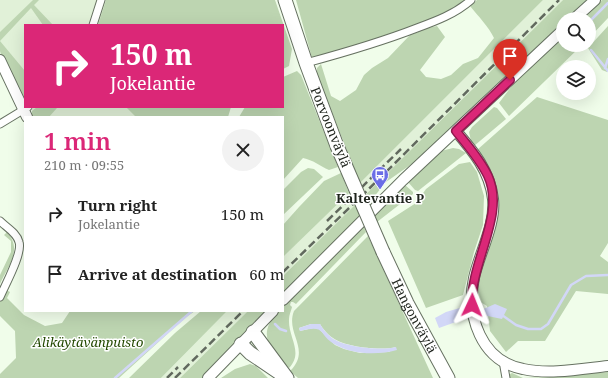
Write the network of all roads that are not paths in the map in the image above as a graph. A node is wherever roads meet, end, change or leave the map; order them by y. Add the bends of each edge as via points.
1 (101, 0) edge
2 (285, 0) edge
3 (471, 0) edge
4 (595, 0) edge
5 (582, 12) edge
6 (93, 24) edge
7 (556, 37) edge
8 (0, 60) edge
9 (306, 63) junction
10 (24, 107) edge
11 (26, 111) edge
12 (0, 124) edge
13 (456, 131) junction
14 (0, 221) edge
15 (383, 252) joint
16 (0, 297) edge
17 (284, 299) edge
18 (272, 312) edge
19 (253, 332) junction
20 (241, 344) junction
21 (503, 361) junction
22 (608, 366) edge
23 (208, 378) edge
24 (287, 378) edge
25 (448, 378) edge
26 (506, 378) edge

1 - 6 street
2 - 9 highway, Porvoonväylä
3 - 9 street via 450,14 396,36
4 - 5 street
7 - 13 street
8 - 10 street
9 - 15 highway, Porvoonväylä, bridge via 337,146
11 - 12 street
13 - 17 street
13 - 21 street via 482,165 488,176 494,200 491,221 474,279 472,305 477,330 483,341
14 - 16 street via 20,242 19,253
15 - 25 highway, Hangonväylä via 407,303
18 - 19 street
19 - 20 street
19 - 24 highway
20 - 23 street
20 - 24 highway
21 - 22 street via 516,368 536,371
21 - 26 street

